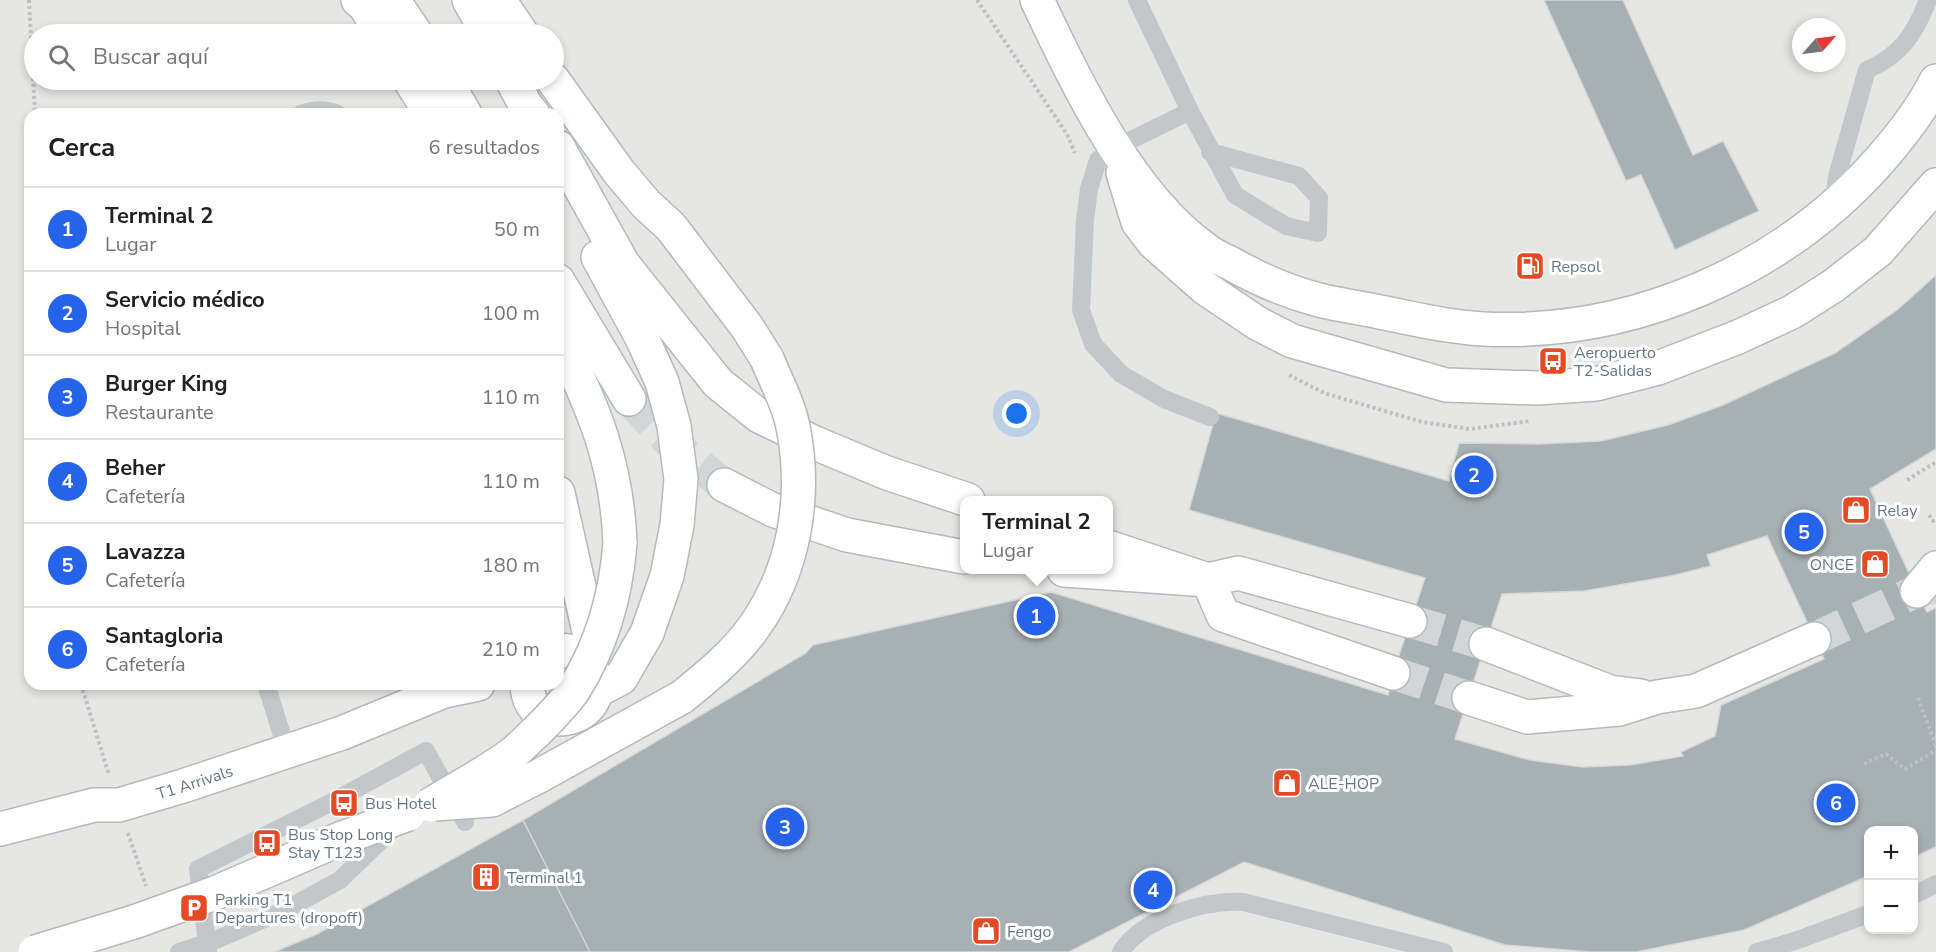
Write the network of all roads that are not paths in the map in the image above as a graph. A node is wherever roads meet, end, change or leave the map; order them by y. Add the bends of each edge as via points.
1 (345, 0) edge
2 (358, 0) edge
3 (393, 0) edge
4 (469, 0) edge
5 (499, 0) edge
6 (1037, 0) edge
7 (1137, 0) edge
8 (1928, 0) edge
9 (1929, 15) edge
10 (358, 24) edge
11 (376, 24) edge
12 (409, 24) edge
13 (482, 24) edge
14 (515, 24) edge
15 (1936, 81) edge
16 (395, 90) edge
17 (416, 90) edge
18 (451, 90) edge
19 (560, 90) edge
20 (405, 108) edge
21 (427, 108) edge
22 (461, 108) edge
23 (1190, 111) junction
24 (1115, 148) junction
25 (1210, 152) junction
26 (564, 158) edge
27 (1936, 185) edge
28 (564, 195) edge
29 (1833, 208) junction
30 (564, 291) edge
31 (564, 348) edge
32 (629, 399) tunnel mouth
33 (1210, 417) dead end
34 (724, 485) tunnel mouth
35 (960, 498) edge
36 (564, 520) edge
37 (1113, 549) edge
38 (960, 556) edge
39 (1113, 573) edge
40 (1208, 580) junction
41 (1410, 621) tunnel mouth
42 (1814, 639) tunnel mouth
43 (1486, 644) tunnel mouth
44 (580, 667) edge
45 (1393, 673) tunnel mouth
46 (268, 690) edge
47 (449, 690) edge
48 (528, 690) edge
49 (1657, 697) junction
50 (1469, 698) tunnel mouth
51 (288, 751) junction
52 (119, 805) junction
53 (419, 809) junction
54 (465, 822) dead end
55 (0, 829) edge
56 (0, 849) edge
57 (1936, 884) edge
58 (1918, 893) edge
59 (1864, 916) edge
60 (36, 952) edge
61 (179, 952) edge
62 (208, 952) edge
63 (1121, 952) edge
64 (1444, 952) edge
65 (1757, 952) edge

1 - 10 street
2 - 11 street
3 - 12 street
4 - 13 street
5 - 14 street
6 - 24 street
7 - 23 lane
8 - 9 lane
9 - 29 lane via 1905,45 1867,70 1838,173
15 - 29 street via 1891,147
16 - 20 street
17 - 21 street
18 - 22 street
19 - 53 street, bridge via 619,172 671,227 767,359 794,430 799,499 794,534 771,600 753,628 707,677 682,697 492,800
23 - 24 lane
23 - 25 lane
24 - 27 street via 1138,222 1154,243 1205,288 1292,341 1446,385 1537,388 1596,384 1658,368 1738,337 1792,312 1842,279 1878,251
24 - 29 street via 1169,218 1205,250 1247,273 1318,300 1482,329 1589,323 1648,309 1744,268
24 - 33 lane via 1098,160 1085,220 1081,310 1093,344 1120,374 1164,399
25 - 25 lane via 1235,195 1286,226 1318,233 1319,198 1299,176
26 - 35 street via 623,264 718,383 759,416 815,443
28 - 44 street via 662,382 674,426 681,479 667,576 647,633 621,678
30 - 32 street
31 - 53 street, bridge via 604,441 619,508 618,568 608,611 586,667 554,714 513,753
34 - 38 street via 773,510 847,535
36 - 44 street via 590,636
37 - 40 street
39 - 40 street
40 - 41 street via 1238,573
40 - 45 street via 1223,615
42 - 49 street via 1696,691
43 - 49 street via 1610,692
44 - 48 street via 587,709 571,719 549,718 539,712
46 - 51 lane
47 - 51 street, T1 Arrivals
49 - 50 street via 1619,709 1527,717
51 - 52 street, T1 Arrivals
52 - 55 street, T1 Arrivals via 94,805
52 - 56 street via 99,821
53 - 60 street, bridge via 215,893
53 - 61 lane, bridge via 340,880 236,932
54 - 62 lane via 426,751 198,869
57 - 58 lane
59 - 65 lane
63 - 64 lane via 1144,929 1188,908 1225,901 1243,902

